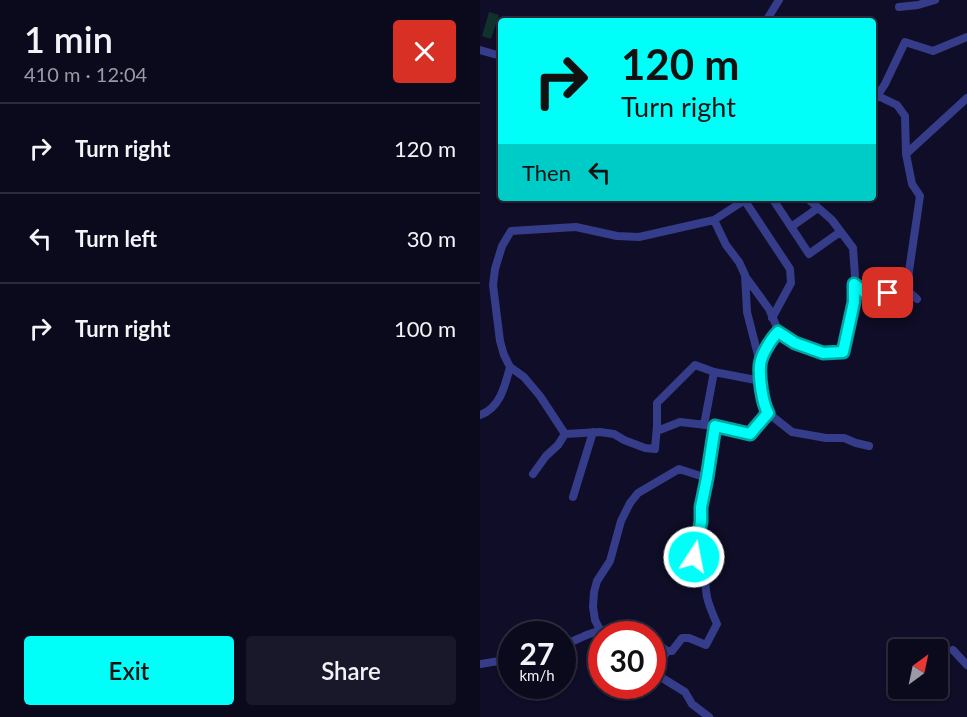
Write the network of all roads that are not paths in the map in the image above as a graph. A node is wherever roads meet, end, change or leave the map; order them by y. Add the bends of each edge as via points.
1 (779, 0) edge
2 (935, 0) edge
3 (899, 7) dead end
4 (768, 18) edge
5 (967, 37) edge
6 (480, 50) edge
7 (498, 55) edge
8 (876, 98) edge
9 (967, 98) edge
10 (876, 99) edge
11 (906, 154) junction
12 (744, 201) edge
13 (748, 201) edge
14 (773, 201) edge
15 (810, 201) edge
16 (818, 208) junction
17 (714, 220) junction
18 (791, 227) junction
19 (840, 232) junction
20 (745, 275) junction
21 (854, 284) junction
22 (908, 291) junction
23 (917, 299) dead end
24 (772, 318) junction
25 (778, 332) junction
26 (760, 363) junction
27 (510, 367) junction
28 (714, 372) junction
29 (761, 378) junction
30 (768, 413) junction
31 (480, 415) edge
32 (704, 425) junction
33 (715, 426) junction
34 (657, 431) junction
35 (593, 432) junction
36 (565, 434) junction
37 (869, 446) dead end
38 (533, 474) dead end
39 (707, 478) junction
40 (573, 497) dead end
41 (596, 621) edge
42 (953, 650) dead end
43 (667, 651) joint
44 (498, 662) edge
45 (480, 664) edge
46 (967, 665) edge
47 (709, 717) edge

1 - 4 street
2 - 3 street
5 - 8 street via 933,51 905,42
6 - 7 street
9 - 11 street
10 - 11 street via 897,105 905,116
11 - 22 street via 912,184 920,196
12 - 17 street
13 - 24 street via 790,269 791,283
14 - 18 street
15 - 16 street
16 - 18 street
16 - 19 street
17 - 20 street
17 - 27 street via 639,237 576,227 510,231 502,246 493,285 500,341
18 - 19 street via 810,254
19 - 21 street via 853,248
20 - 24 street
20 - 26 street via 747,312
21 - 22 street via 868,295
21 - 25 street via 843,352 823,353
22 - 23 street
24 - 25 street
25 - 26 street via 771,338
26 - 29 street
27 - 31 street via 498,401
27 - 36 street via 540,396
28 - 29 street
28 - 32 street
28 - 34 street via 695,365 666,393 657,403
29 - 30 street
30 - 33 street via 750,434
30 - 37 street via 792,432 844,438
32 - 33 street
32 - 34 street via 680,422
33 - 39 street
34 - 35 street via 655,449 614,434
35 - 36 street
35 - 40 street
36 - 38 street
39 - 41 street via 679,469 638,493 630,503 610,561 594,592
39 - 43 street via 694,557 703,567 706,595 717,624 706,645 682,638 672,651
42 - 46 street
43 - 47 street via 657,674 685,692 692,704
44 - 45 street

